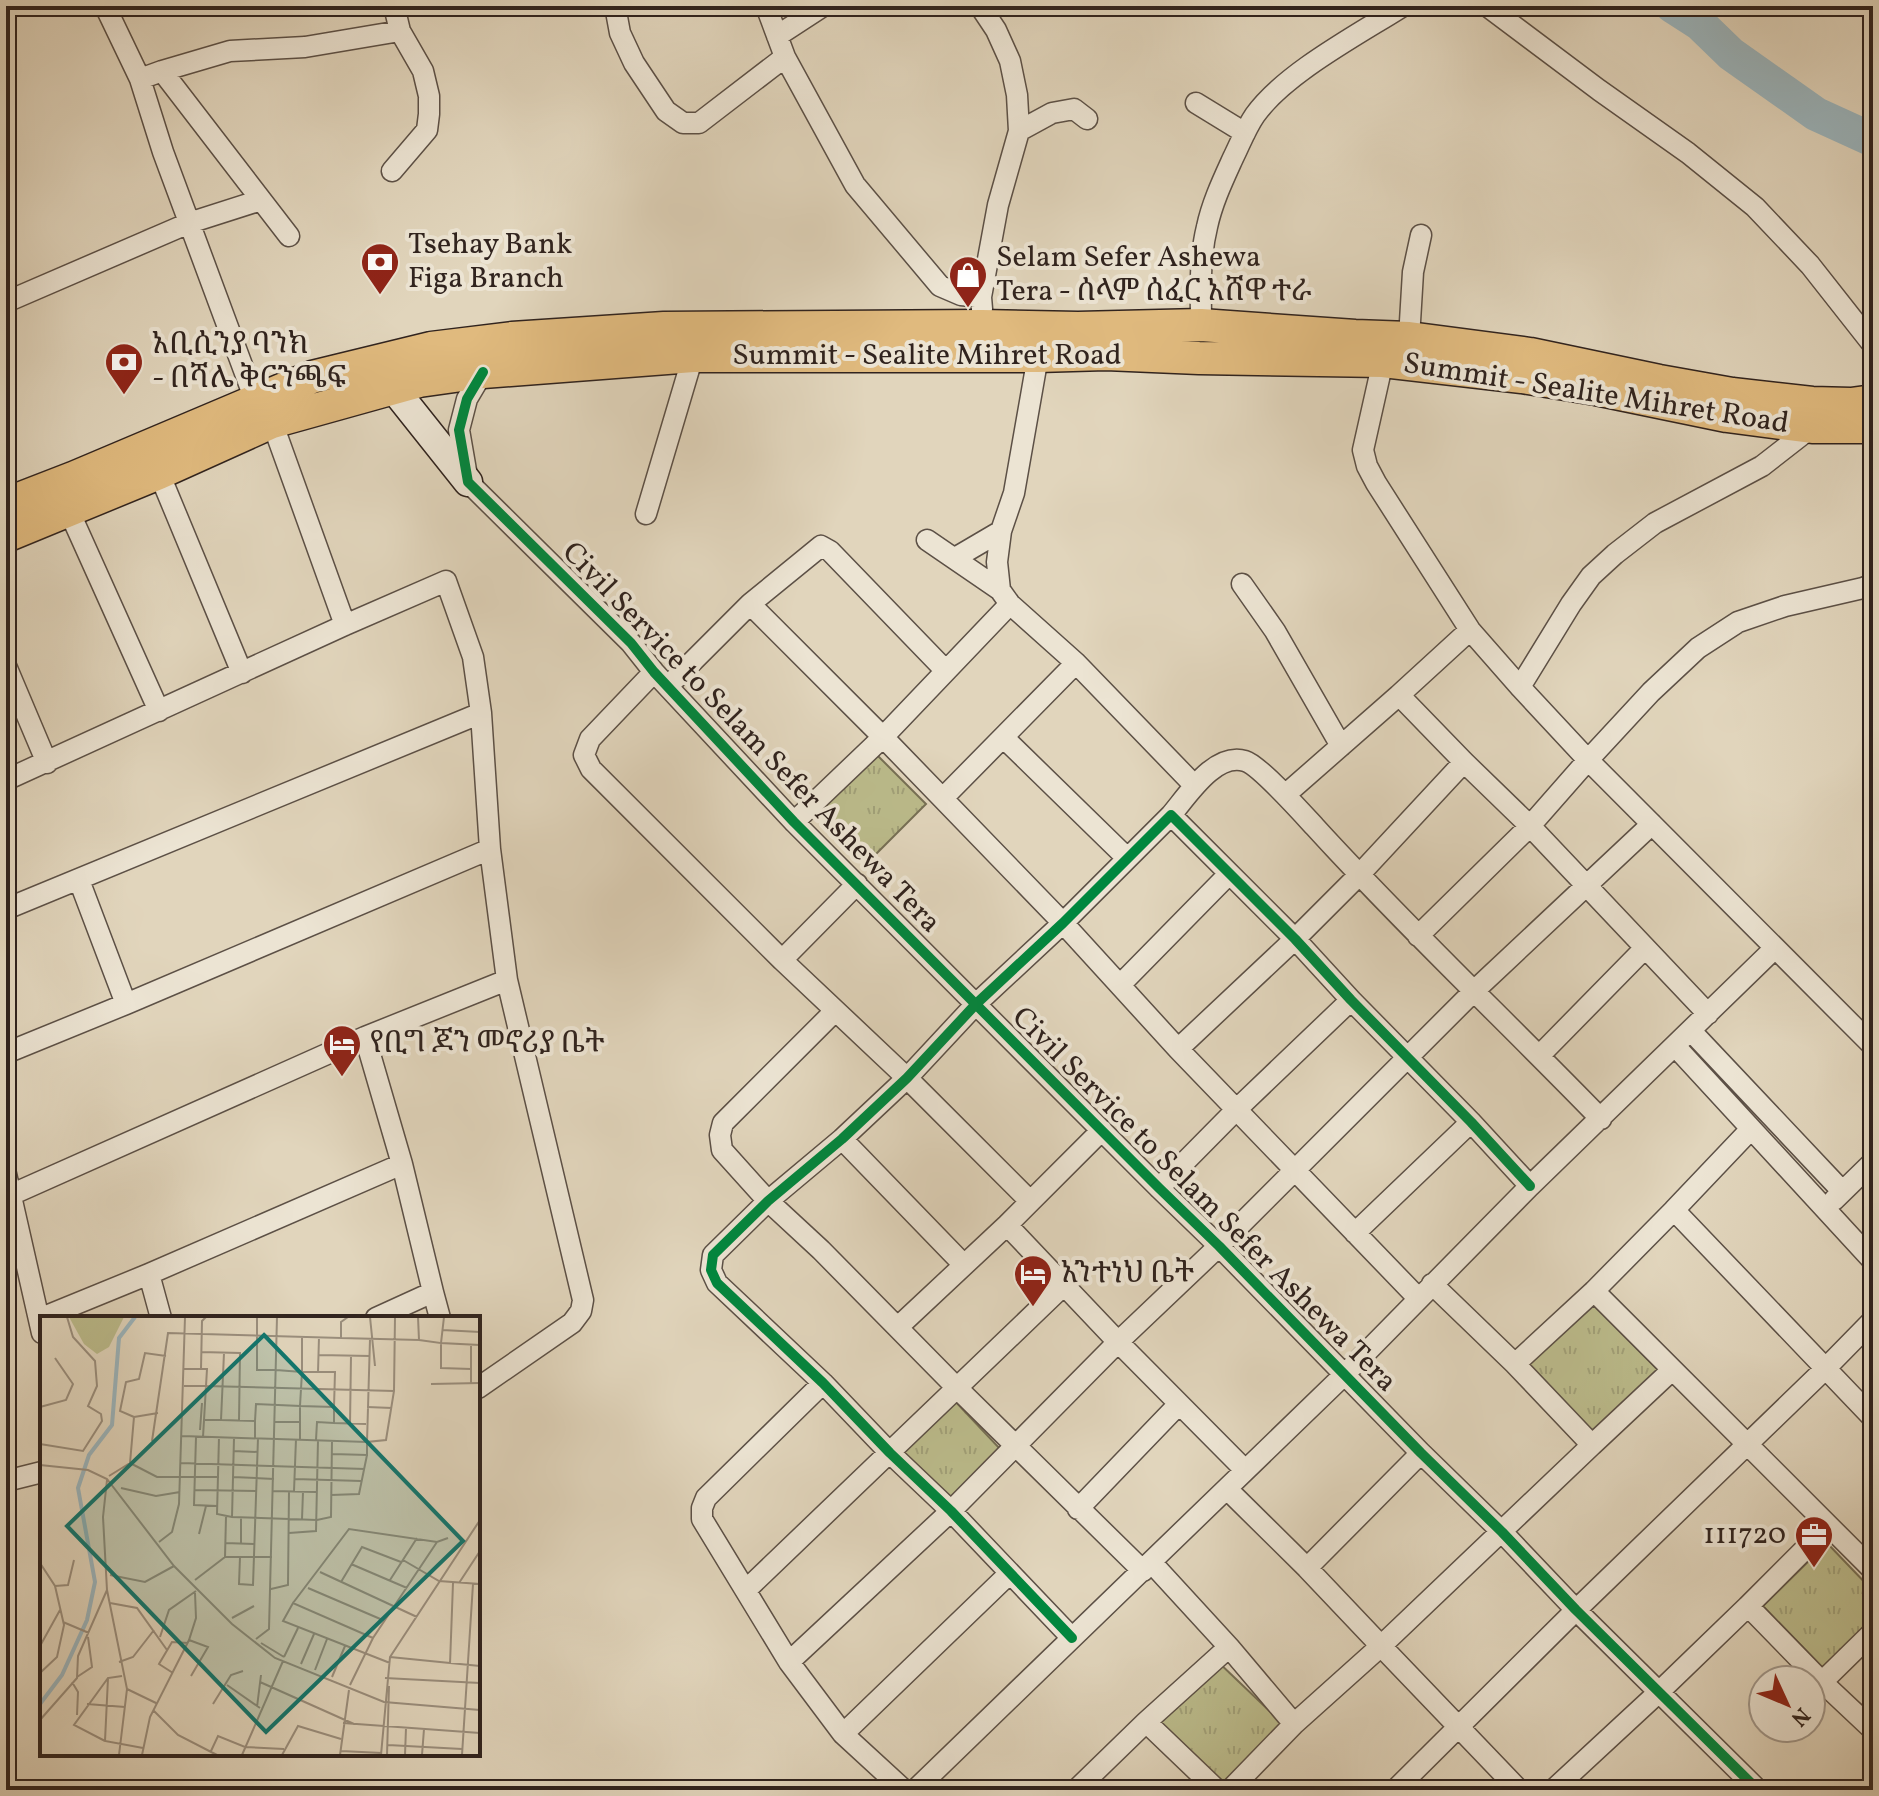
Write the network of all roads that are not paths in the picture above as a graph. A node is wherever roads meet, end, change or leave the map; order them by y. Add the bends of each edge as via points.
1 (105, 6) edge
2 (394, 6) edge
3 (615, 6) edge
4 (766, 6) edge
5 (823, 6) edge
6 (980, 6) edge
7 (1403, 6) edge
8 (1487, 6) edge
9 (400, 31) junction
10 (777, 36) junction
11 (785, 57) junction
12 (162, 71) junction
13 (140, 79) junction
14 (1196, 103) dead end
15 (1087, 119) dead end
16 (1019, 131) junction
17 (1245, 133) junction
18 (392, 171) dead end
19 (261, 200) junction
20 (189, 223) junction
21 (1421, 235) dead end
22 (289, 236) dead end
23 (6, 302) edge
24 (982, 312) junction
25 (1201, 325) junction
26 (1409, 338) junction
27 (1106, 340) junction
28 (1873, 345) edge
29 (693, 356) junction
30 (1038, 356) junction
31 (1383, 361) junction
32 (483, 372) junction
33 (394, 389) junction
34 (1873, 401) edge
35 (263, 411) junction
36 (1812, 427) junction
37 (1873, 427) edge
38 (159, 473) junction
39 (468, 482) junction
40 (6, 504) edge
41 (69, 511) junction
42 (646, 514) dead end
43 (1001, 531) junction
44 (6, 536) edge
45 (927, 540) dead end
46 (955, 558) junction
47 (1242, 584) dead end
48 (1873, 584) edge
49 (1005, 597) junction
50 (750, 604) junction
51 (345, 625) junction
52 (1470, 630) junction
53 (1076, 663) junction
54 (6, 666) edge
55 (946, 671) junction
56 (242, 673) junction
57 (661, 679) junction
58 (1520, 687) junction
59 (1399, 695) junction
60 (159, 711) junction
61 (481, 713) junction
62 (883, 737) junction
63 (1003, 737) junction
64 (1341, 746) junction
65 (1588, 760) junction
66 (1464, 762) junction
67 (47, 763) junction
68 (6, 780) edge
69 (1195, 786) junction
70 (1285, 795) junction
71 (943, 798) junction
72 (1171, 815) junction
73 (794, 822) junction
74 (1652, 824) junction
75 (1530, 826) junction
76 (490, 849) junction
77 (1127, 858) junction
78 (1229, 874) junction
79 (1359, 875) junction
80 (79, 880) junction
81 (857, 884) junction
82 (1585, 886) junction
83 (6, 909) edge
84 (1063, 923) junction
85 (1418, 936) junction
86 (1295, 939) junction
87 (1645, 948) junction
88 (1775, 948) junction
89 (782, 960) junction
90 (507, 980) junction
91 (1120, 985) junction
92 (1474, 991) junction
93 (1351, 1000) junction
94 (126, 1004) junction
95 (976, 1004) junction
96 (835, 1011) junction
97 (1708, 1014) junction
98 (1691, 1031) junction
99 (365, 1037) junction
100 (1675, 1046) junction
101 (1873, 1046) edge
102 (1178, 1049) junction
103 (6, 1053) edge
104 (1540, 1055) junction
105 (1408, 1058) junction
106 (907, 1078) junction
107 (1237, 1109) junction
108 (1601, 1119) junction
109 (1471, 1122) junction
110 (1751, 1129) junction
111 (1102, 1130) junction
112 (842, 1139) junction
113 (1873, 1162) edge
114 (402, 1164) junction
115 (1294, 1169) junction
116 (6, 1174) edge
117 (1530, 1186) junction
118 (1159, 1188) junction
119 (1842, 1191) junction
120 (8, 1196) edge
121 (768, 1201) junction
122 (1030, 1201) junction
123 (1825, 1209) junction
124 (1674, 1210) junction
125 (1007, 1225) junction
126 (1355, 1233) junction
127 (1219, 1246) junction
128 (1873, 1261) edge
129 (964, 1265) junction
130 (149, 1274) junction
131 (1064, 1285) junction
132 (1425, 1291) junction
133 (1594, 1291) junction
134 (433, 1292) junction
135 (62, 1316) edge
136 (160, 1316) edge
137 (380, 1316) edge
138 (439, 1316) edge
139 (1873, 1320) edge
140 (40, 1322) edge
141 (898, 1327) junction
142 (1118, 1342) junction
143 (1515, 1364) junction
144 (1825, 1369) junction
145 (1672, 1370) junction
146 (1344, 1375) junction
147 (823, 1383) junction
148 (480, 1387) edge
149 (956, 1387) junction
150 (1179, 1404) junction
151 (1873, 1418) edge
152 (1592, 1445) junction
153 (1748, 1445) junction
154 (1016, 1446) junction
155 (890, 1453) junction
156 (1421, 1453) junction
157 (1245, 1470) junction
158 (40, 1472) edge
159 (6, 1481) edge
160 (1227, 1489) junction
161 (1078, 1509) junction
162 (951, 1511) junction
163 (1828, 1526) junction
164 (1502, 1532) junction
165 (1147, 1566) junction
166 (1307, 1568) junction
167 (1873, 1570) edge
168 (1010, 1573) junction
169 (746, 1590) junction
170 (1748, 1606) junction
171 (1576, 1610) junction
172 (1873, 1632) edge
173 (1072, 1638) junction
174 (1381, 1646) junction
175 (1229, 1647) junction
176 (789, 1662) junction
177 (1804, 1664) edge
178 (1827, 1677) edge
179 (1827, 1687) edge
180 (1660, 1691) junction
181 (1146, 1722) junction
182 (1294, 1724) junction
183 (1458, 1727) junction
184 (1873, 1730) edge
185 (843, 1734) junction
186 (904, 1790) edge
187 (915, 1790) edge
188 (1076, 1790) edge
189 (1217, 1790) edge
190 (1230, 1790) edge
191 (1395, 1790) edge
192 (1519, 1790) edge
193 (1553, 1790) edge
194 (1758, 1790) edge

1 - 13 street
2 - 9 street
3 - 11 street via 634,63 666,111 683,123 699,123
4 - 10 street
5 - 10 street
6 - 16 street via 1010,61
7 - 17 street via 1308,67 1256,114
8 - 28 street via 1755,207 1810,265
9 - 12 street via 305,47 230,51
9 - 18 street via 423,71 429,114 427,130
10 - 11 street
11 - 24 street via 855,185 940,286
12 - 13 street
12 - 19 street
13 - 20 street
14 - 17 street
15 - 16 street via 1074,109 1052,113
16 - 24 street via 998,205
17 - 25 street via 1207,227
19 - 20 street
19 - 22 street
20 - 23 street
20 - 35 street
21 - 26 street
24 - 27 main road via 1078,328
24 - 35 main road via 664,328 431,348 312,377
25 - 26 main road
25 - 27 main road
26 - 34 main road via 1530,354 1732,394 1812,403
27 - 30 main road, Summit - Sealite Mihret Road
27 - 31 main road, Summit - Sealite Mihret Road via 1214,358
29 - 30 main road, Summit - Sealite Mihret Road
29 - 32 main road, Summit - Sealite Mihret Road
29 - 42 street
30 - 43 street via 1014,493
31 - 36 main road, Summit - Sealite Mihret Road via 1522,377
31 - 52 street via 1363,450 1367,466
32 - 33 main road, Summit - Sealite Mihret Road
32 - 39 street via 467,399 459,430
33 - 35 main road, Summit - Sealite Mihret Road
33 - 39 street
35 - 38 main road, Summit - Sealite Mihret Road
35 - 40 main road
35 - 51 street
36 - 37 main road, Summit - Sealite Mihret Road
36 - 58 street via 1762,466 1655,523 1615,554 1571,604
38 - 41 main road, Summit - Sealite Mihret Road
38 - 56 street
39 - 57 street, Civil Service to Selam Sefer Ashewa Tera
41 - 44 main road, Summit - Sealite Mihret Road
41 - 60 street
43 - 46 street
43 - 49 street via 997,562
45 - 46 street
46 - 49 street
47 - 64 street
48 - 65 street via 1738,622 1698,648
49 - 53 street
49 - 55 street
50 - 55 street via 821,546
50 - 57 street
50 - 62 street
51 - 56 street
51 - 61 street via 446,581 473,657
52 - 58 street
52 - 59 street
53 - 63 street
53 - 69 street
54 - 67 street
55 - 62 street
56 - 60 street
57 - 73 street, Civil Service to Selam Sefer Ashewa Tera
57 - 89 street via 590,739 584,755 591,769
58 - 65 street
59 - 64 street
59 - 66 street
60 - 67 street
61 - 76 street
61 - 80 street
62 - 71 street
62 - 73 street
63 - 71 street
63 - 77 street
64 - 70 street
65 - 74 street
65 - 75 street
66 - 75 street
66 - 79 street
67 - 68 street
69 - 70 street via 1229,759 1248,761
69 - 72 street
70 - 79 street
71 - 84 street
72 - 77 street
72 - 78 street
73 - 81 street, Civil Service to Selam Sefer Ashewa Tera
74 - 82 street
74 - 88 street
75 - 82 street
75 - 85 street
76 - 90 street
76 - 94 street
77 - 84 street
78 - 86 street
78 - 91 street
79 - 85 street
79 - 86 street
80 - 83 street
80 - 94 street
81 - 89 street
81 - 95 street, Civil Service to Selam Sefer Ashewa Tera
82 - 87 street
82 - 92 street
84 - 91 street
84 - 95 street
85 - 92 street
86 - 93 street
86 - 102 street
87 - 97 street
87 - 104 street
88 - 97 street
88 - 101 street
89 - 96 street
90 - 99 street
90 - 148 street via 583,1300 572,1323
91 - 102 street
92 - 104 street
92 - 105 street
93 - 105 street
93 - 107 street
94 - 103 street
95 - 106 street
95 - 111 street, Civil Service to Selam Sefer Ashewa Tera
96 - 106 street
96 - 121 street via 723,1123 722,1150
97 - 98 street
98 - 100 street
98 - 119 street
99 - 114 street
99 - 120 street
100 - 108 street
100 - 110 street
102 - 107 street
104 - 108 street
105 - 109 street
105 - 115 street
106 - 112 street
106 - 122 street
107 - 115 street
107 - 118 street
108 - 117 street
109 - 117 street
109 - 126 street
110 - 123 street
110 - 124 street
111 - 118 street, Civil Service to Selam Sefer Ashewa Tera
111 - 122 street
112 - 121 street
112 - 129 street
113 - 119 street
114 - 130 street
114 - 134 street
115 - 126 street
115 - 127 street
116 - 120 street
117 - 132 street
118 - 127 street, Civil Service to Selam Sefer Ashewa Tera
119 - 123 street
120 - 140 street
121 - 141 street
121 - 147 street via 713,1255 711,1270 717,1283
122 - 125 street
123 - 128 street
124 - 133 street
124 - 144 street
125 - 129 street
125 - 131 street
126 - 132 street
127 - 142 street
127 - 146 street, Civil Service to Selam Sefer Ashewa Tera
129 - 141 street
130 - 135 street
130 - 136 street
131 - 142 street
131 - 149 street
132 - 143 street
132 - 146 street
133 - 143 street
133 - 145 street
134 - 137 street
134 - 138 street
139 - 144 street
141 - 149 street
142 - 150 street
142 - 154 street
143 - 152 street
144 - 151 street
144 - 153 street
145 - 152 street
145 - 153 street
146 - 156 street, Civil Service to Selam Sefer Ashewa Tera
146 - 157 street
147 - 155 street
147 - 169 street via 706,1498 702,1508 702,1519
149 - 154 street
149 - 155 street
150 - 157 street
150 - 161 street
152 - 164 street
153 - 163 street
153 - 171 street
154 - 161 street
154 - 162 street
155 - 162 street
155 - 169 street
156 - 164 street, Civil Service to Selam Sefer Ashewa Tera
156 - 166 street
157 - 160 street
158 - 159 street
160 - 165 street
160 - 166 street
161 - 165 street
162 - 168 street
162 - 176 street
163 - 167 street
163 - 170 street
164 - 171 street, Civil Service to Selam Sefer Ashewa Tera
164 - 174 street
165 - 173 street
165 - 175 street
166 - 174 street
168 - 173 street
168 - 185 street
169 - 176 street
170 - 177 street
170 - 180 street
171 - 180 street, Civil Service to Selam Sefer Ashewa Tera
171 - 183 street
172 - 178 street
173 - 187 street
174 - 182 street
174 - 183 street
175 - 181 street
175 - 182 street
176 - 185 street
179 - 184 street
180 - 193 street
180 - 194 street, Civil Service to Selam Sefer Ashewa Tera
181 - 188 street
181 - 189 street
182 - 190 street
183 - 191 street
183 - 192 street
185 - 186 street

